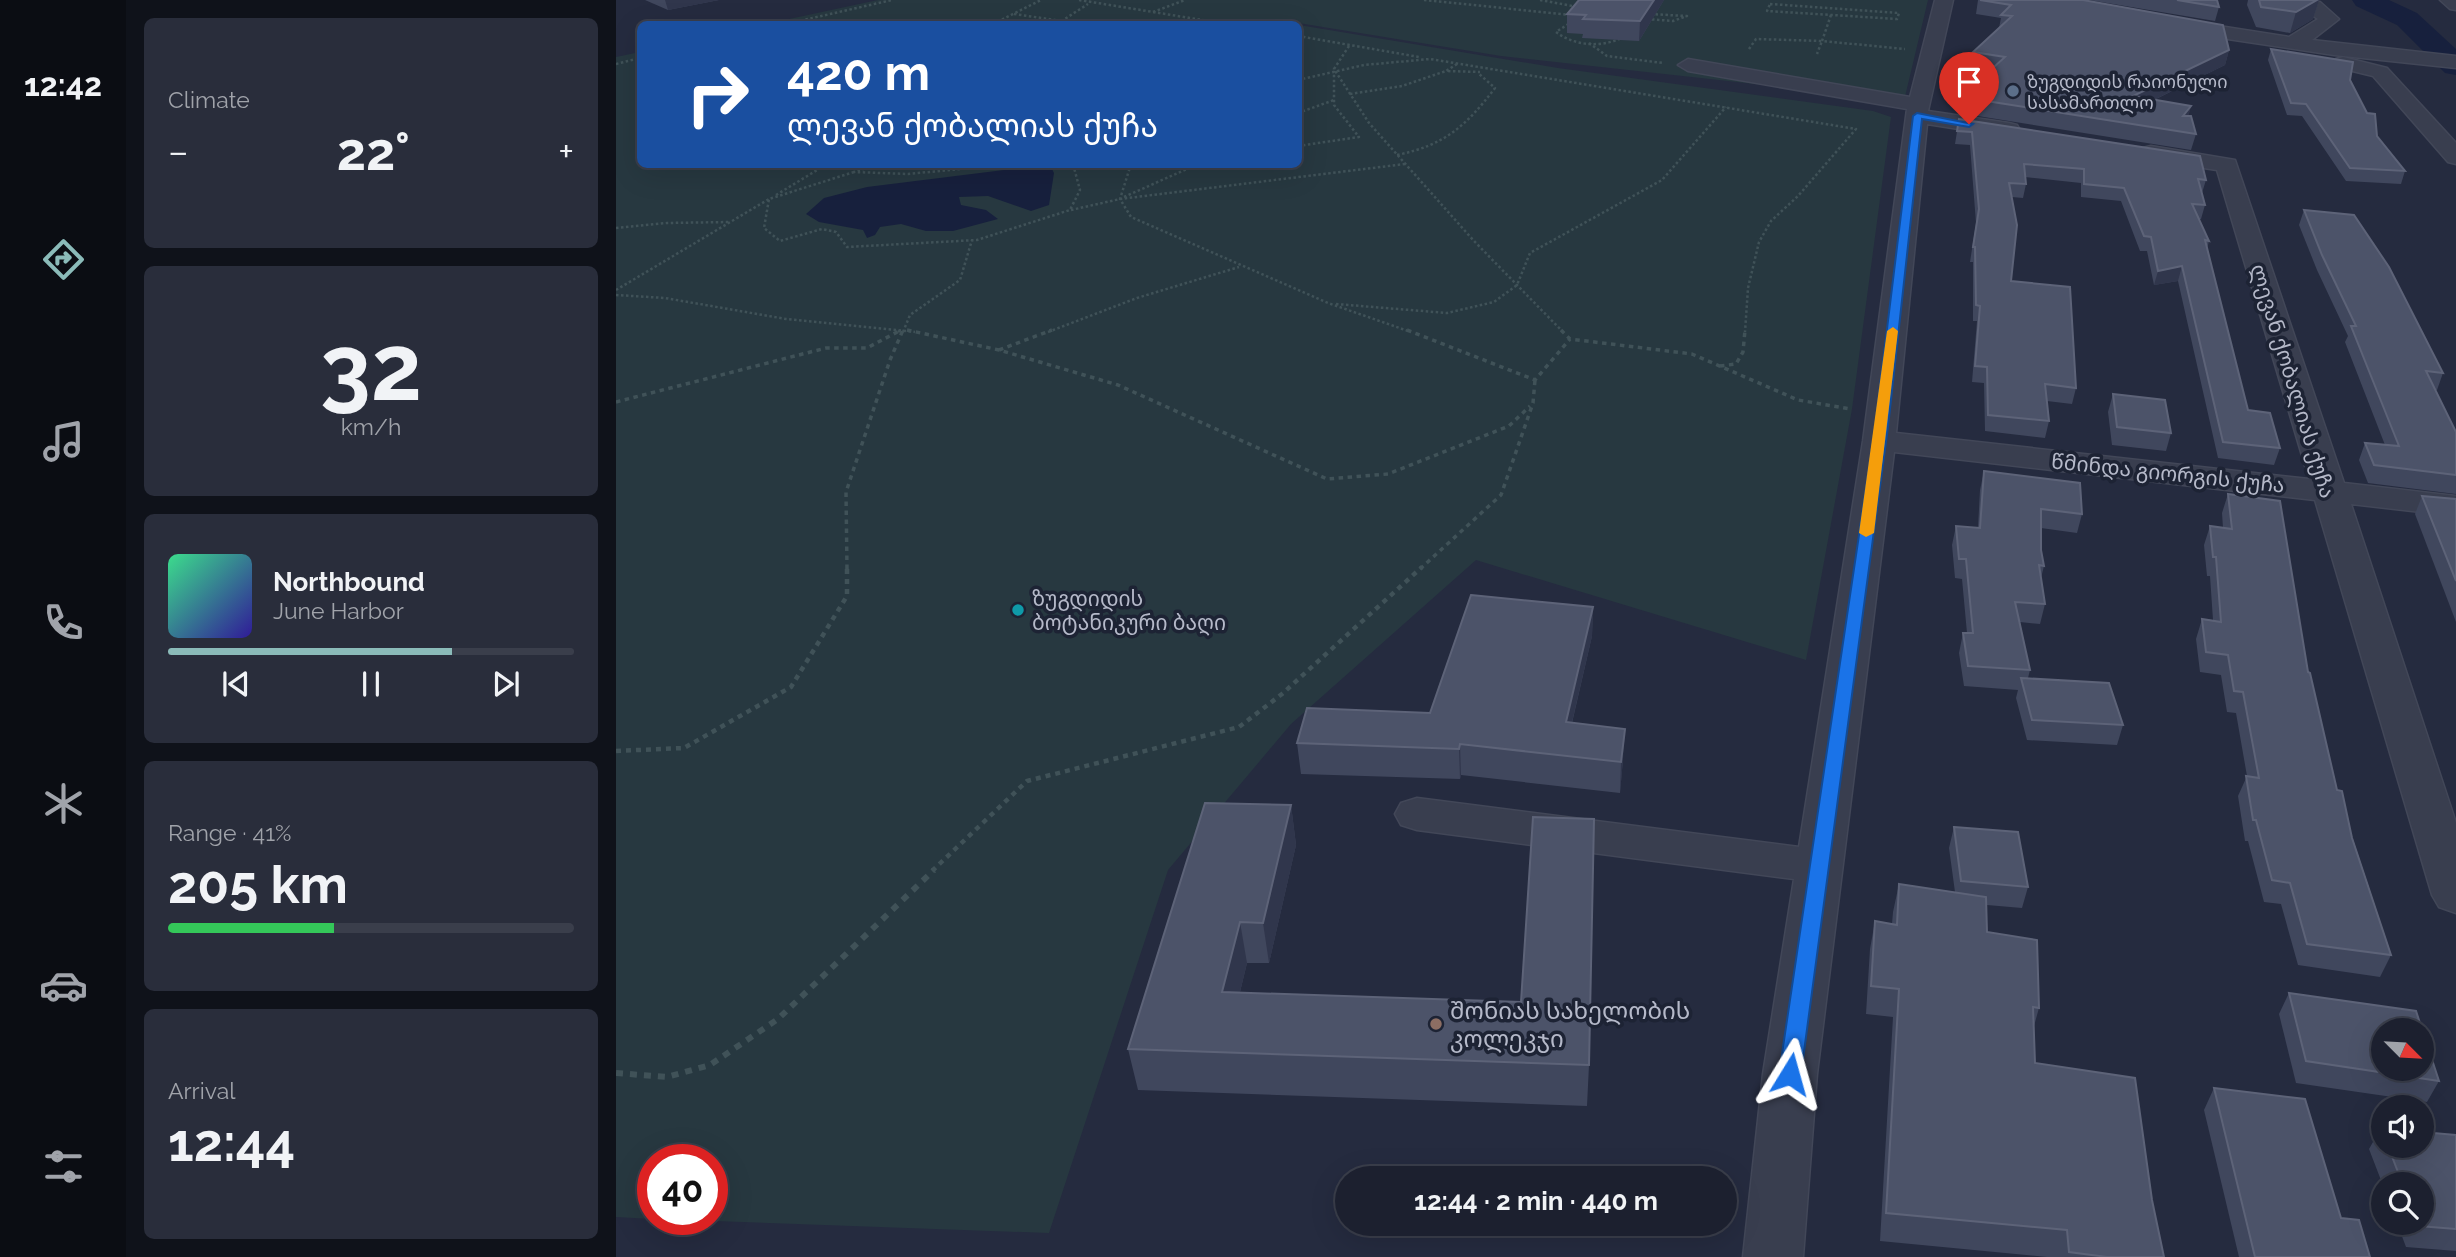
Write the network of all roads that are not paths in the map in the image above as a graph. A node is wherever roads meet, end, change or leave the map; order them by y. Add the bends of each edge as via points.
1 (1944, 0) edge
2 (2297, 0) edge
3 (2449, 0) edge
4 (2456, 5) edge
5 (2159, 22) edge
6 (2289, 43) junction
7 (2456, 62) edge
8 (1688, 65) road end
9 (1918, 110) junction
10 (2038, 135) edge
11 (2119, 148) edge
12 (2456, 156) edge
13 (1881, 427) junction
14 (2327, 490) junction
15 (2456, 506) edge
16 (1417, 814) dead end
17 (1820, 866) junction
18 (2456, 895) edge
19 (1773, 1257) edge

1 - 9 street
2 - 6 street via 2330,19
3 - 4 street
5 - 6 street
6 - 7 street
6 - 12 street via 2293,53 2302,56 2379,72
8 - 9 street
9 - 10 street
9 - 13 street
11 - 14 street, ლევან ქობალიას ქუჩა via 2227,165
13 - 14 street, წმინდა გიორგის ქუჩა
13 - 17 street
14 - 15 street, წმინდა გიორგის ქუჩა
14 - 18 street, ლევან ქობალიას ქუჩა
16 - 17 street
17 - 19 street via 1790,1074

